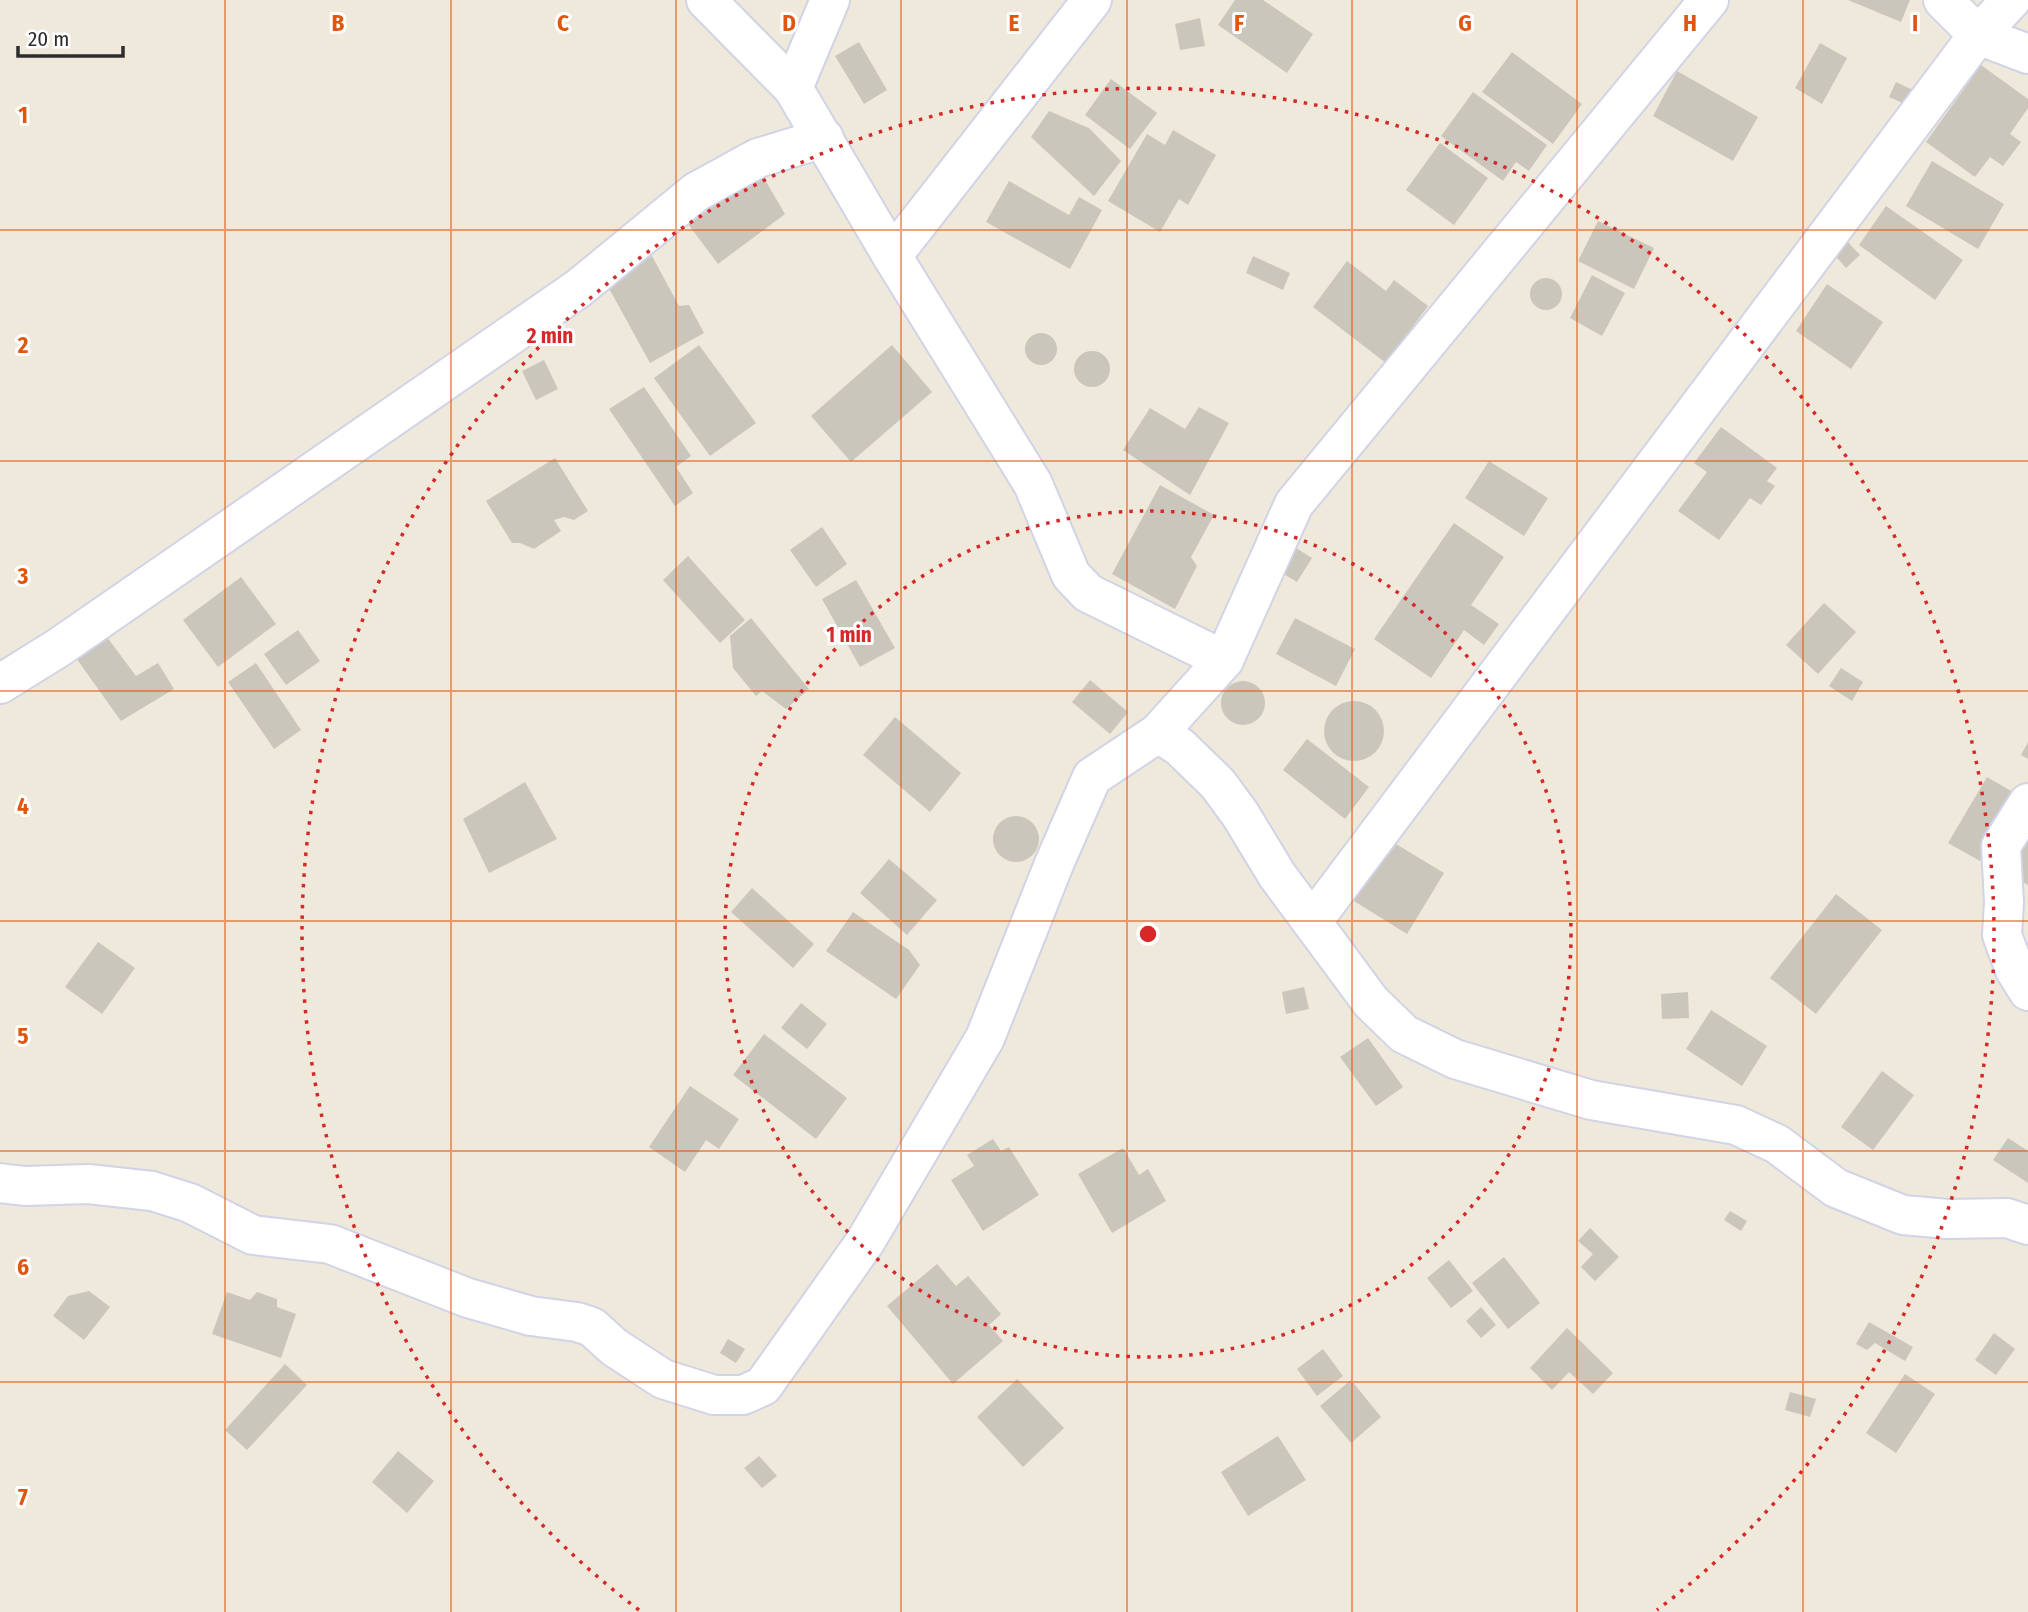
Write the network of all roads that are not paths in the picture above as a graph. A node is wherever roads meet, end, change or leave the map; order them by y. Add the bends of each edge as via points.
1 (705, 0) edge
2 (830, 0) edge
3 (1093, 0) edge
4 (1943, 0) edge
5 (2011, 0) edge
6 (1696, 4) edge
7 (1978, 35) junction
8 (2028, 54) edge
9 (793, 88) junction
10 (824, 138) junction
11 (892, 256) junction
12 (1224, 660) junction
13 (0, 684) edge
14 (1158, 733) junction
15 (2028, 803) edge
16 (1312, 922) junction
17 (2028, 991) edge
18 (0, 1183) edge
19 (2028, 1225) edge

1 - 9 street
2 - 9 street
3 - 11 street
4 - 7 street
5 - 7 street
6 - 12 street via 1294,504
7 - 8 street
7 - 16 street
9 - 10 street
10 - 11 street
10 - 13 street via 758,158 696,192 579,288
11 - 12 street via 1033,484 1071,575 1088,593
12 - 14 street
14 - 16 street via 1180,747 1218,784
14 - 18 street via 1092,777 985,1038 857,1253 763,1386 743,1395 713,1395 663,1379 592,1327 468,1298 330,1244 253,1235 190,1203 152,1191 88,1184
15 - 17 street via 2001,846 2002,935
16 - 19 street via 1371,1002 1404,1034 1455,1059 1591,1100 1736,1125 1777,1144 1836,1188 1903,1215 2007,1218

